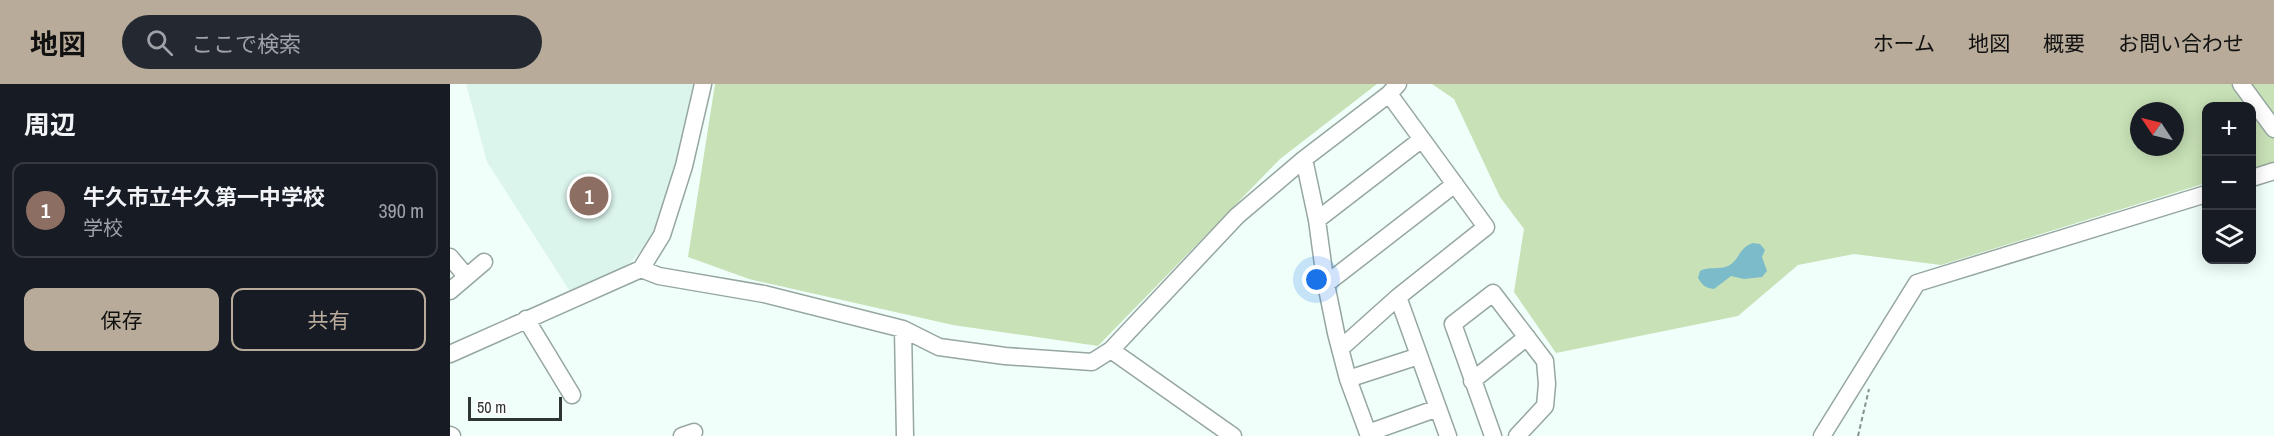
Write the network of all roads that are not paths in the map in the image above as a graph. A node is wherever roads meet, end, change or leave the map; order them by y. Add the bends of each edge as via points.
1 (703, 84) edge
2 (2241, 84) edge
3 (1393, 89) edge
4 (2274, 129) edge
5 (1422, 139) junction
6 (1304, 159) junction
7 (2274, 171) edge
8 (2256, 177) edge
9 (1455, 184) junction
10 (2202, 195) edge
11 (1317, 220) junction
12 (450, 257) edge
13 (484, 262) dead end
14 (641, 269) junction
15 (466, 276) junction
16 (1326, 284) junction
17 (450, 291) edge
18 (1398, 297) junction
19 (526, 319) junction
20 (903, 329) junction
21 (1527, 337) junction
22 (1341, 348) junction
23 (1111, 350) junction
24 (450, 354) edge
25 (1419, 356) junction
26 (1348, 379) junction
27 (1472, 381) junction
28 (572, 395) dead end
29 (1437, 408) junction
30 (1369, 435) edge
31 (905, 436) edge
32 (1233, 436) edge
33 (1448, 436) edge
34 (1493, 436) edge
35 (1517, 436) edge
36 (1822, 436) edge

1 - 14 street via 684,166 662,235
2 - 4 street
3 - 5 street
3 - 6 street
5 - 9 street
5 - 11 street
6 - 11 street
6 - 23 street via 1237,216
7 - 8 street
9 - 16 street
9 - 18 street via 1486,227
10 - 36 street via 1917,283
11 - 16 street
12 - 15 street
13 - 15 street
14 - 19 street
14 - 20 street via 659,276 764,294
15 - 17 street
16 - 22 street
18 - 22 street
18 - 25 street
19 - 24 street
19 - 28 street
20 - 23 street via 939,347 1005,356 1092,362
20 - 31 street
21 - 27 street
21 - 27 street via 1493,293 1453,324
21 - 35 street via 1545,361 1545,406
22 - 26 street
23 - 32 street
25 - 26 street
25 - 29 street
26 - 30 street
27 - 34 street
29 - 30 street
29 - 33 street

